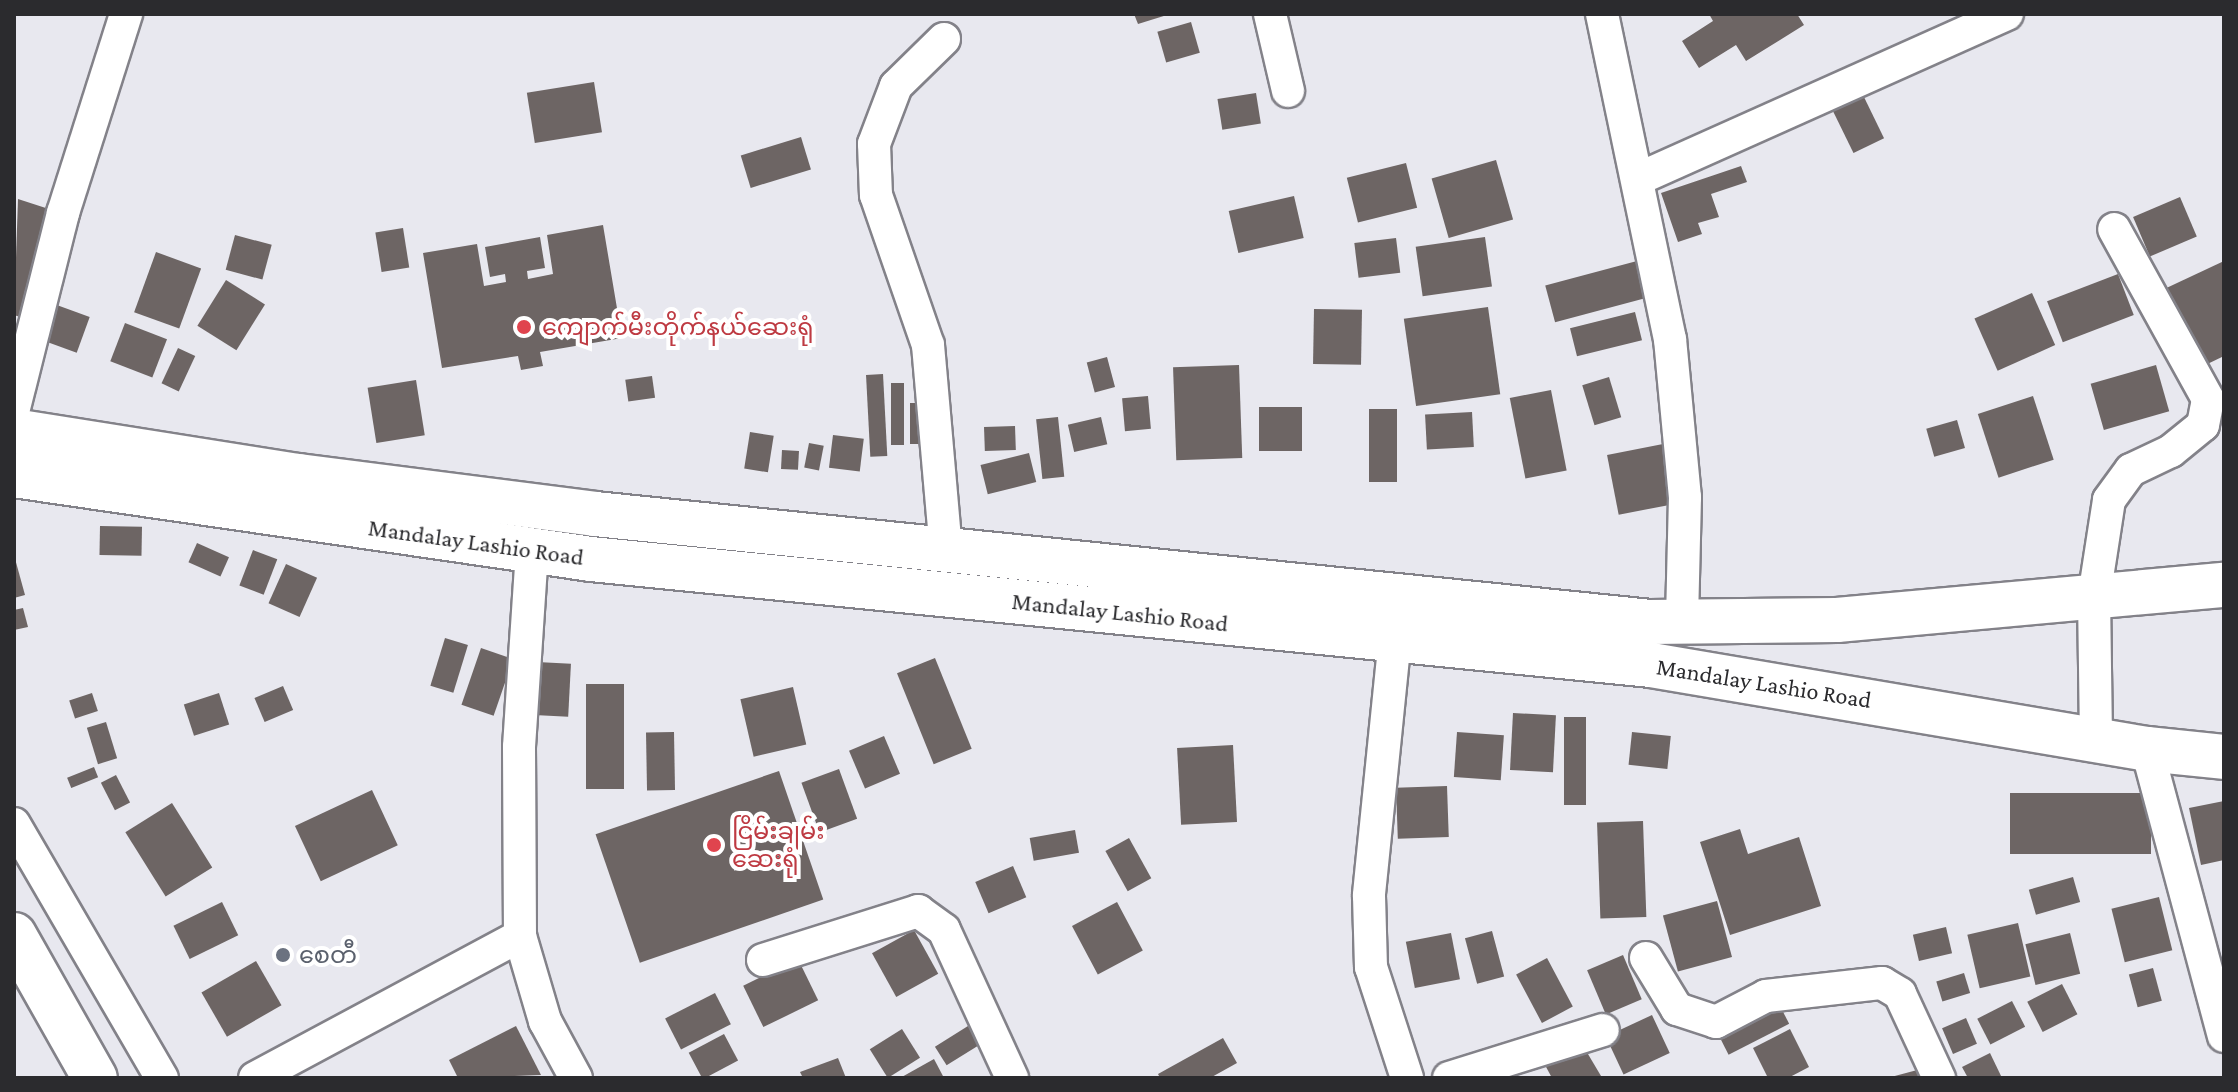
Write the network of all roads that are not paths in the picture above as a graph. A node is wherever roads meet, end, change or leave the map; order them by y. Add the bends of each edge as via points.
1 (126, 14) edge
2 (1270, 14) edge
3 (1602, 14) edge
4 (2007, 14) edge
5 (944, 39) dead end
6 (1288, 91) dead end
7 (1640, 178) junction
8 (2114, 229) dead end
9 (14, 408) edge
10 (14, 431) edge
11 (14, 475) edge
12 (946, 550) junction
13 (532, 551) junction
14 (2224, 585) edge
15 (2094, 597) junction
16 (1682, 621) junction
17 (1395, 638) junction
18 (2096, 739) junction
19 (2147, 749) junction
20 (2224, 757) edge
21 (14, 824) edge
22 (14, 935) edge
23 (520, 936) junction
24 (1646, 958) dead end
25 (763, 960) dead end
26 (1603, 1030) dead end
27 (2224, 1036) edge
28 (95, 1078) edge
29 (162, 1078) edge
30 (255, 1078) edge
31 (576, 1078) edge
32 (1012, 1078) edge
33 (1407, 1078) edge
34 (1449, 1078) edge
35 (1939, 1078) edge

1 - 9 street via 63,213
2 - 6 street
3 - 7 street
4 - 7 street
5 - 12 street via 896,86 874,144 876,195 928,345
7 - 16 street via 1672,355 1685,497
8 - 15 street via 2208,399 2203,425 2171,451 2131,470 2109,500
10 - 12 main road, Mandalay Lashio Road via 299,476 595,514
11 - 13 main road, Mandalay Lashio Road
12 - 16 main road, Mandalay Lashio Road
13 - 17 main road, Mandalay Lashio Road
13 - 23 street via 519,747
14 - 15 main road, Mandalay Lashio Road
15 - 16 main road, Mandalay Lashio Road via 1837,620
15 - 18 street
17 - 18 main road, Mandalay Lashio Road via 1651,665
17 - 33 street via 1369,896 1371,967
18 - 19 main road, Mandalay Lashio Road
19 - 20 main road, Mandalay Lashio Road
19 - 27 street
21 - 29 street
22 - 28 main road
23 - 30 street
23 - 31 street via 545,1021
24 - 35 street via 1677,1009 1716,1022 1766,996 1882,983 1900,994
25 - 32 street via 918,911 944,930
26 - 34 street

